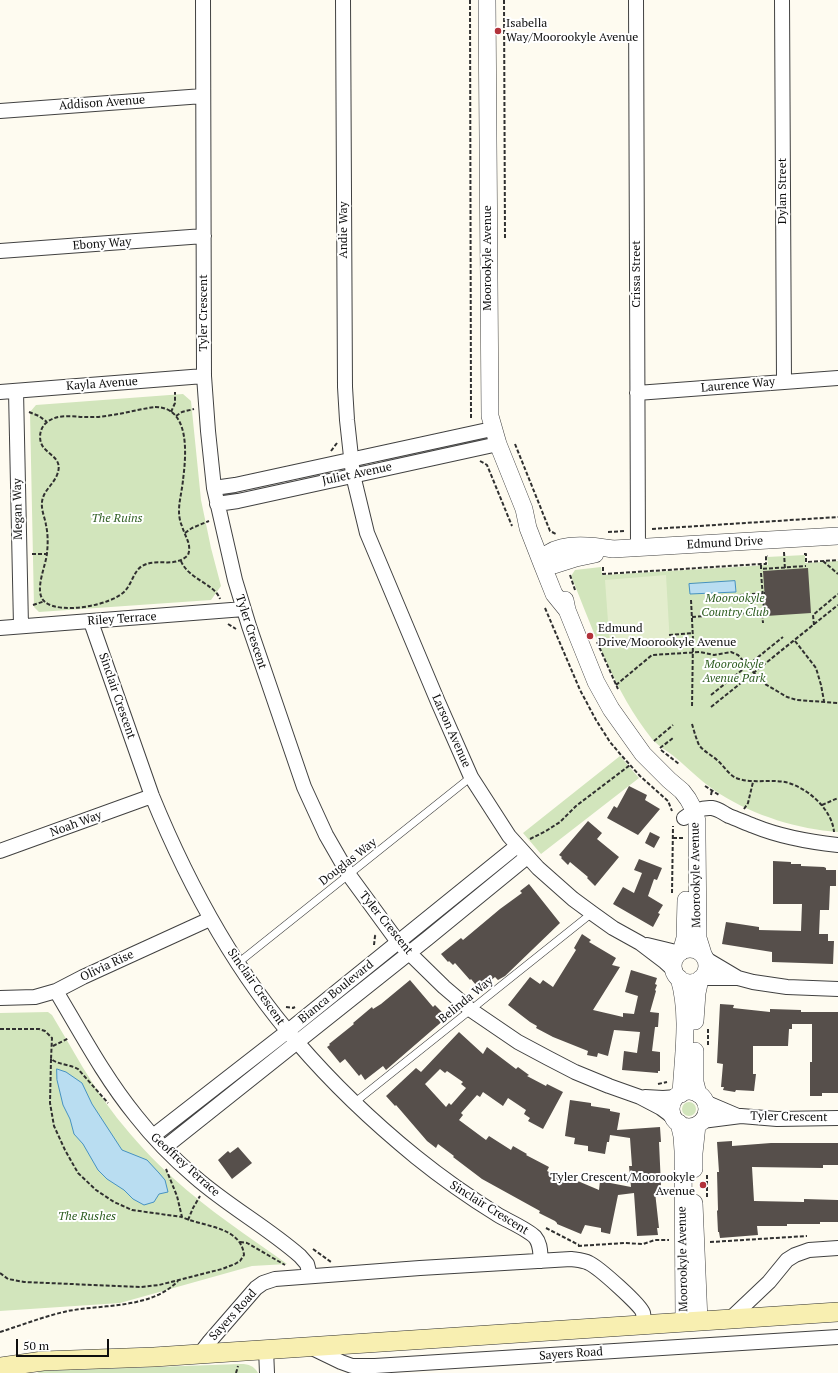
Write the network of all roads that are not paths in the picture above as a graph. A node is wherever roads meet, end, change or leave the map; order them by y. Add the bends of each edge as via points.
1 (203, 0) edge
2 (342, 0) edge
3 (487, 0) edge
4 (636, 0) edge
5 (782, 0) edge
6 (203, 96) junction
7 (0, 111) edge
8 (204, 236) junction
9 (0, 251) edge
10 (204, 376) junction
11 (838, 378) edge
12 (784, 381) junction
13 (16, 391) junction
14 (0, 392) edge
15 (637, 393) junction
16 (493, 430) junction
17 (351, 459) junction
18 (353, 475) junction
19 (214, 488) junction
20 (217, 504) junction
21 (838, 536) edge
22 (638, 548) junction
23 (548, 561) junction
24 (244, 609) junction
25 (91, 622) junction
26 (21, 626) junction
27 (0, 628) edge
28 (471, 778) junction
29 (152, 796) junction
30 (684, 816) junction
31 (836, 839) edge
32 (517, 846) junction
33 (0, 851) edge
34 (529, 851) junction
35 (349, 875) junction
36 (592, 913) junction
37 (210, 919) junction
38 (398, 942) junction
39 (640, 943) junction
40 (681, 952) junction
41 (409, 953) junction
42 (704, 957) junction
43 (238, 963) junction
44 (677, 975) junction
45 (738, 978) junction
46 (701, 979) junction
47 (838, 988) edge
48 (56, 991) junction
49 (0, 998) edge
50 (471, 1010) junction
51 (288, 1031) junction
52 (296, 1042) junction
53 (680, 1091) junction
54 (640, 1097) junction
55 (702, 1098) junction
56 (354, 1103) junction
57 (740, 1116) junction
58 (838, 1118) edge
59 (676, 1120) junction
60 (700, 1123) junction
61 (153, 1136) junction
62 (164, 1148) junction
63 (838, 1248) edge
64 (541, 1261) junction
65 (310, 1276) junction
66 (838, 1312) edge
67 (730, 1319) junction
68 (692, 1322) junction
69 (643, 1325) junction
70 (838, 1337) edge
71 (309, 1347) junction
72 (266, 1350) junction
73 (0, 1354) edge
74 (200, 1354) junction
75 (43, 1361) junction
76 (0, 1367) edge
77 (267, 1373) edge

1 - 6 street, Tyler Crescent
2 - 17 street, Andie Way via 344,355
3 - 16 street, Moorookyle Avenue
4 - 15 street, Crissa Street
5 - 12 street, Dylan Street
6 - 7 street, Addison Avenue
6 - 8 street, Tyler Crescent
8 - 9 street, Ebony Way
8 - 10 street, Tyler Crescent
10 - 13 street, Kayla Avenue
10 - 19 street, Tyler Crescent
11 - 12 street, Laurence Way
12 - 15 street, Laurence Way
13 - 14 street, Kayla Avenue
13 - 26 street, Megan Way
15 - 22 street, Crissa Street
16 - 17 street, Juliet Avenue via 472,426
16 - 18 street, Juliet Avenue via 476,449
16 - 23 street, Moorookyle Avenue via 524,509 528,528
17 - 18 street, Larson Avenue
17 - 19 street, Juliet Avenue
18 - 20 street, Juliet Avenue
18 - 28 street, Larson Avenue via 367,533
19 - 20 street, Tyler Crescent
20 - 24 street, Tyler Crescent via 231,567
21 - 22 street, Edmund Drive
22 - 23 street, Edmund Drive via 613,549 576,558
23 - 30 street, Moorookyle Avenue via 554,594 567,610 602,694 620,723 649,748 669,780
24 - 25 street, Riley Terrace
24 - 35 street, Tyler Crescent via 304,787 326,835
25 - 26 street, Riley Terrace
25 - 29 street, Sinclair Crescent
26 - 27 street, Riley Terrace
28 - 32 street, Larson Avenue
28 - 35 lane, Douglas Way
29 - 33 street, Noah Way
29 - 37 street, Sinclair Crescent via 179,860
30 - 31 street via 712,808 738,812 755,826 788,837 822,844
30 - 40 street, Moorookyle Avenue via 685,938
30 - 42 street, Moorookyle Avenue via 698,938
32 - 34 street, Larson Avenue
32 - 38 street, Bianca Boulevard
34 - 36 street, Larson Avenue via 554,884
34 - 41 street, Bianca Boulevard
35 - 38 street, Tyler Crescent
35 - 43 lane, Douglas Way
36 - 39 street, Larson Avenue
36 - 50 lane, Belinda Way
37 - 43 street, Sinclair Crescent
37 - 48 street, Olivia Rise
38 - 41 street, Tyler Crescent
38 - 51 street, Bianca Boulevard
39 - 40 street, Larson Avenue
39 - 44 street, Larson Avenue
40 - 42 street via 691,949 700,952
40 - 44 street via 674,962
41 - 50 street, Tyler Crescent
41 - 52 street, Bianca Boulevard
42 - 45 street
42 - 46 street via 707,967
43 - 51 street, Sinclair Crescent
44 - 46 street via 687,982
44 - 53 street via 685,1003
45 - 46 street
45 - 47 street via 787,987
46 - 55 street via 694,1012 695,1082
48 - 49 street, Olivia Rise via 35,997
48 - 61 street, Geoffrey Terrace via 121,1096
50 - 54 street, Tyler Crescent via 518,1042 575,1072
50 - 56 lane, Belinda Way
51 - 52 street, Sinclair Crescent
51 - 61 street, Bianca Boulevard
52 - 56 street, Sinclair Crescent
52 - 62 street, Bianca Boulevard
53 - 54 street, Tyler Crescent via 663,1098
53 - 55 street
53 - 59 street via 671,1108
54 - 59 street, Tyler Crescent via 661,1108
55 - 57 street, Tyler Crescent
55 - 60 street via 707,1106 706,1114
56 - 64 street, Sinclair Crescent via 444,1179 534,1236
57 - 58 street, Tyler Crescent
57 - 60 street, Tyler Crescent
59 - 60 street via 688,1127
59 - 68 street, Moorookyle Avenue via 682,1136
60 - 68 street, Moorookyle Avenue via 694,1153
61 - 62 street, Geoffrey Terrace
62 - 65 street, Geoffrey Terrace via 208,1188 300,1256 307,1264
63 - 67 street via 809,1250 794,1255
64 - 65 street, Sayers Road
64 - 69 street, Sayers Road via 571,1259 590,1263 635,1302 643,1312
65 - 74 street, Sayers Road via 275,1279 263,1283
66 - 67 main road, Sayers Road
67 - 68 main road, Sayers Road
68 - 69 main road, Sayers Road
69 - 71 main road, Sayers Road
70 - 71 street, Sayers Road via 367,1367 352,1366
71 - 72 main road, Sayers Road
72 - 74 main road, Sayers Road
72 - 77 street
73 - 75 main road, Sayers Road
74 - 75 main road, Sayers Road
75 - 76 main road, Sayers Road

